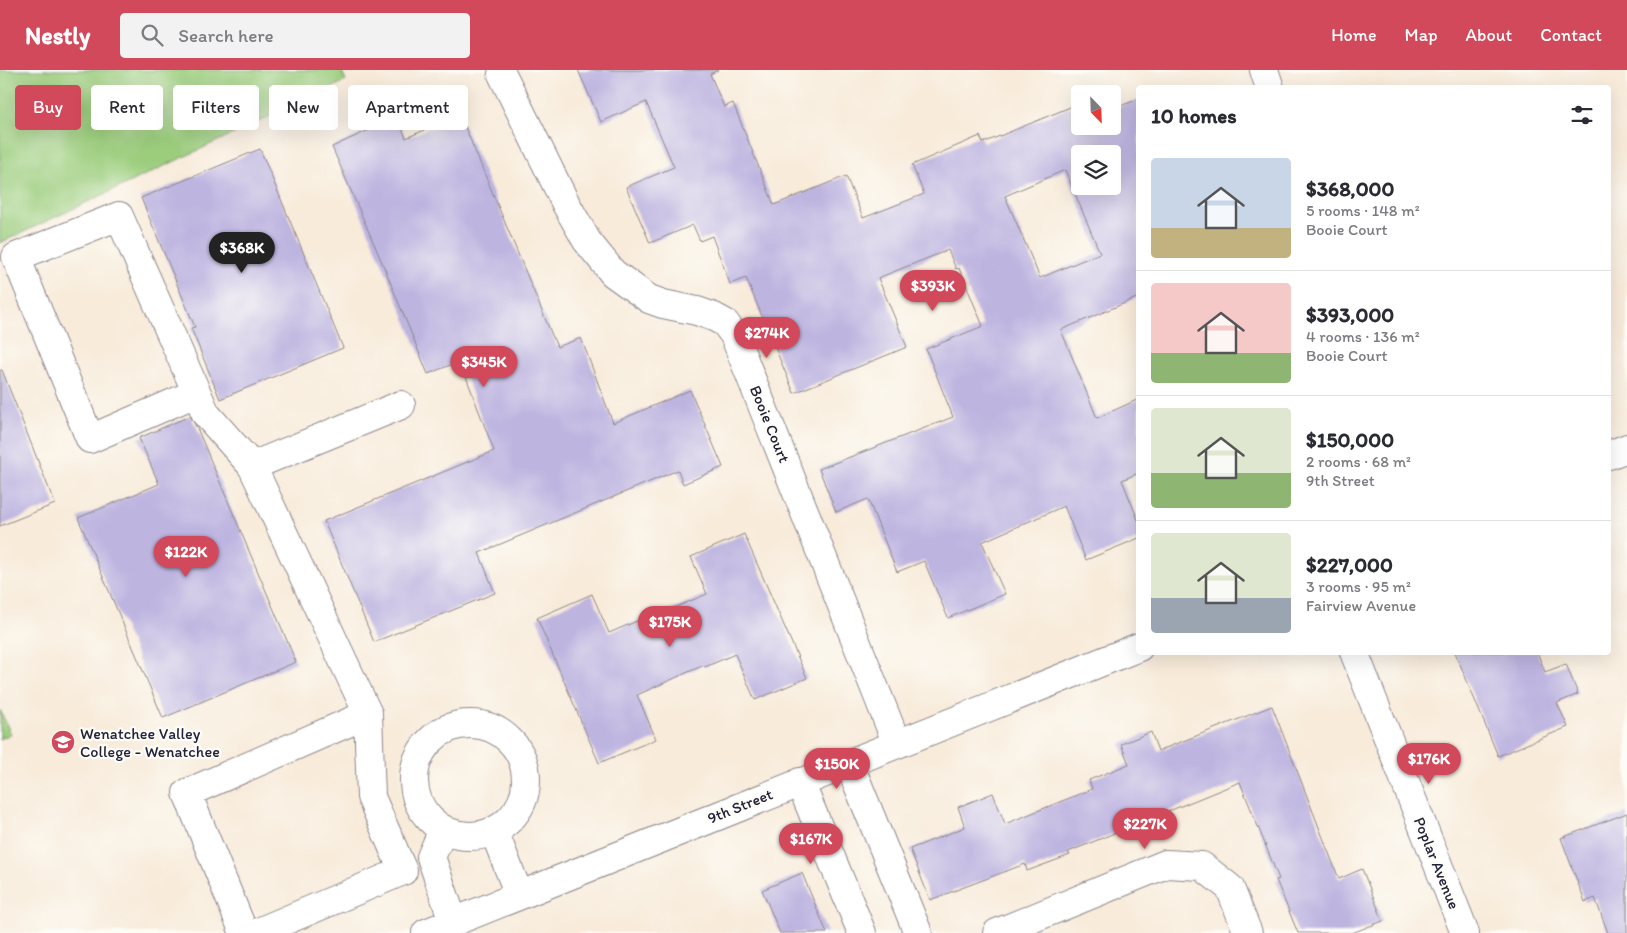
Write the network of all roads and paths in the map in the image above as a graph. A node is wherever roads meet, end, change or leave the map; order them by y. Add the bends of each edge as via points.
1 (1264, 70) edge
2 (502, 74) dead end
3 (1269, 85) edge
4 (196, 393) junction
5 (401, 405) dead end
6 (1627, 448) edge
7 (1611, 454) edge
8 (252, 466) junction
9 (1136, 647) edge
10 (1355, 655) edge
11 (368, 714) junction
12 (897, 744) junction
13 (849, 762) junction
14 (800, 782) junction
15 (443, 830) junction
16 (494, 831) junction
17 (519, 895) junction
18 (454, 921) junction
19 (244, 933) edge
20 (256, 933) edge
21 (426, 933) edge
22 (862, 933) edge
23 (918, 933) edge
24 (997, 933) edge
25 (1248, 933) edge
26 (1465, 933) edge

1 - 3 street
2 - 12 street, Booie Court via 566,204 587,241 613,273 649,299 714,317 734,335
4 - 4 street via 120,216 16,257 90,439
4 - 8 street via 206,414
5 - 8 street
6 - 7 street
8 - 11 street
9 - 12 street, 9th Street
10 - 26 street, Poplar Avenue
11 - 19 street via 187,792
11 - 20 street via 371,797 403,871
12 - 13 street, 9th Street
13 - 14 street, 9th Street
13 - 23 street
14 - 17 street, 9th Street
14 - 22 street
15 - 16 street via 477,836
15 - 16 street via 419,805 414,789 415,771 430,740 444,730 462,724 498,731 512,742 522,757 526,792 520,808 508,822
15 - 18 street via 431,857
16 - 17 street
17 - 18 street, 9th Street
18 - 21 street, 9th Street
24 - 25 street via 1166,864 1202,866 1230,888

